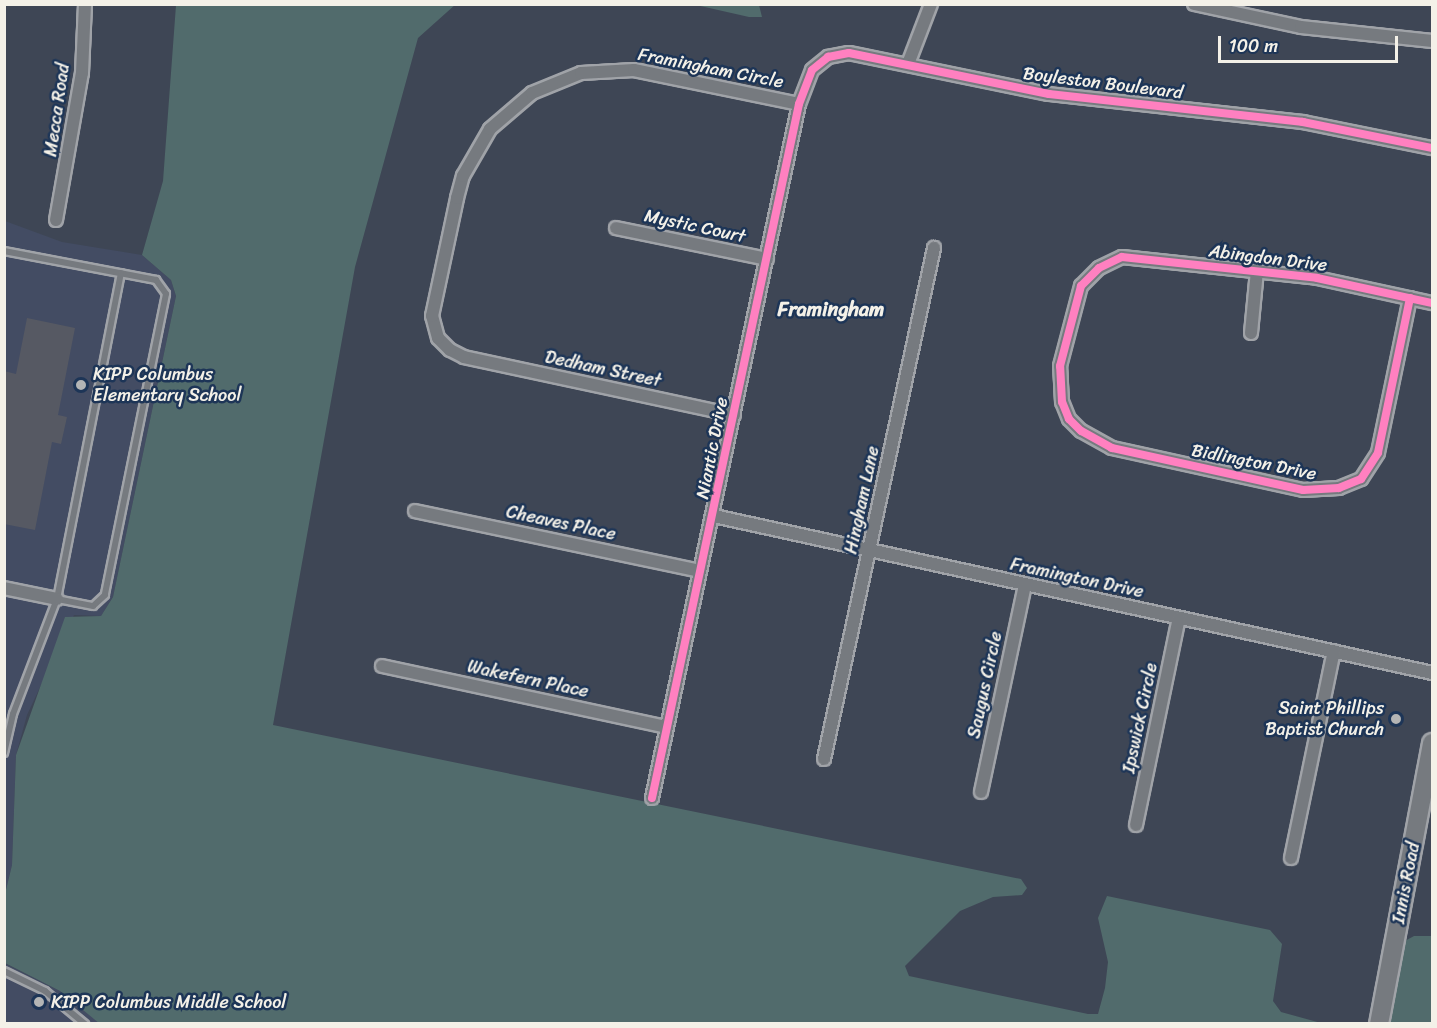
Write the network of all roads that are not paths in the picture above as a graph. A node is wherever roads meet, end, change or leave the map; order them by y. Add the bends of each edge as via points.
1 (85, 4) edge
2 (931, 4) edge
3 (1194, 4) edge
4 (1432, 41) edge
5 (908, 64) junction
6 (799, 104) junction
7 (1432, 148) edge
8 (56, 220) dead end
9 (616, 228) dead end
10 (934, 248) dead end
11 (4, 251) edge
12 (766, 259) junction
13 (1257, 271) junction
14 (121, 273) junction
15 (1410, 298) junction
16 (1432, 303) edge
17 (1251, 333) dead end
18 (464, 357) joint
19 (734, 415) junction
20 (1069, 419) joint
21 (415, 511) dead end
22 (714, 516) junction
23 (869, 551) junction
24 (700, 571) junction
25 (1024, 585) junction
26 (4, 588) edge
27 (57, 599) junction
28 (1179, 618) junction
29 (1334, 651) junction
30 (382, 666) dead end
31 (1432, 673) edge
32 (667, 728) junction
33 (1432, 743) edge
34 (4, 753) edge
35 (824, 759) dead end
36 (981, 792) dead end
37 (652, 798) dead end
38 (1136, 825) dead end
39 (1291, 858) dead end
40 (4, 971) edge
41 (85, 1023) edge
42 (1379, 1023) edge

1 - 8 street, Mecca Road via 82,73
2 - 5 street
3 - 4 street via 1302,27
5 - 6 street, Boyleston Boulevard via 849,53 828,57 812,70
5 - 7 street, Boyleston Boulevard via 1049,94 1303,122
6 - 12 street, Niantic Drive
6 - 18 street, Framingham Circle via 634,70 581,73 531,93 490,129 457,198 432,316 438,338
9 - 12 street, Mystic Court
10 - 23 street, Hingham Lane
11 - 14 lane
12 - 19 street, Niantic Drive
13 - 15 street, Abingdon Drive via 1317,278
13 - 17 street
13 - 20 street, Abingdon Drive via 1122,257 1099,268 1081,286 1060,366 1062,402
14 - 27 lane
14 - 27 lane via 156,280 166,294 105,595 93,606
15 - 16 street, Abingdon Drive
15 - 20 street, Bidlington Drive via 1378,453 1361,479 1339,488 1303,490 1112,448
18 - 19 street, Dedham Street
19 - 22 street, Niantic Drive
21 - 24 street, Cheaves Place
22 - 23 street, Framington Drive
22 - 24 street, Niantic Drive
23 - 25 street, Framington Drive
23 - 35 street, Hingham Lane
24 - 32 street, Niantic Drive
25 - 28 street, Framington Drive
25 - 36 street, Saugus Circle
26 - 27 street
27 - 34 lane via 13,714
28 - 29 street, Framington Drive
28 - 38 street, Ipswick Circle
29 - 31 street, Framington Drive
29 - 39 street
30 - 32 street, Wakefern Place
32 - 37 street, Niantic Drive
33 - 42 main road, Innis Road
40 - 41 lane via 45,991

